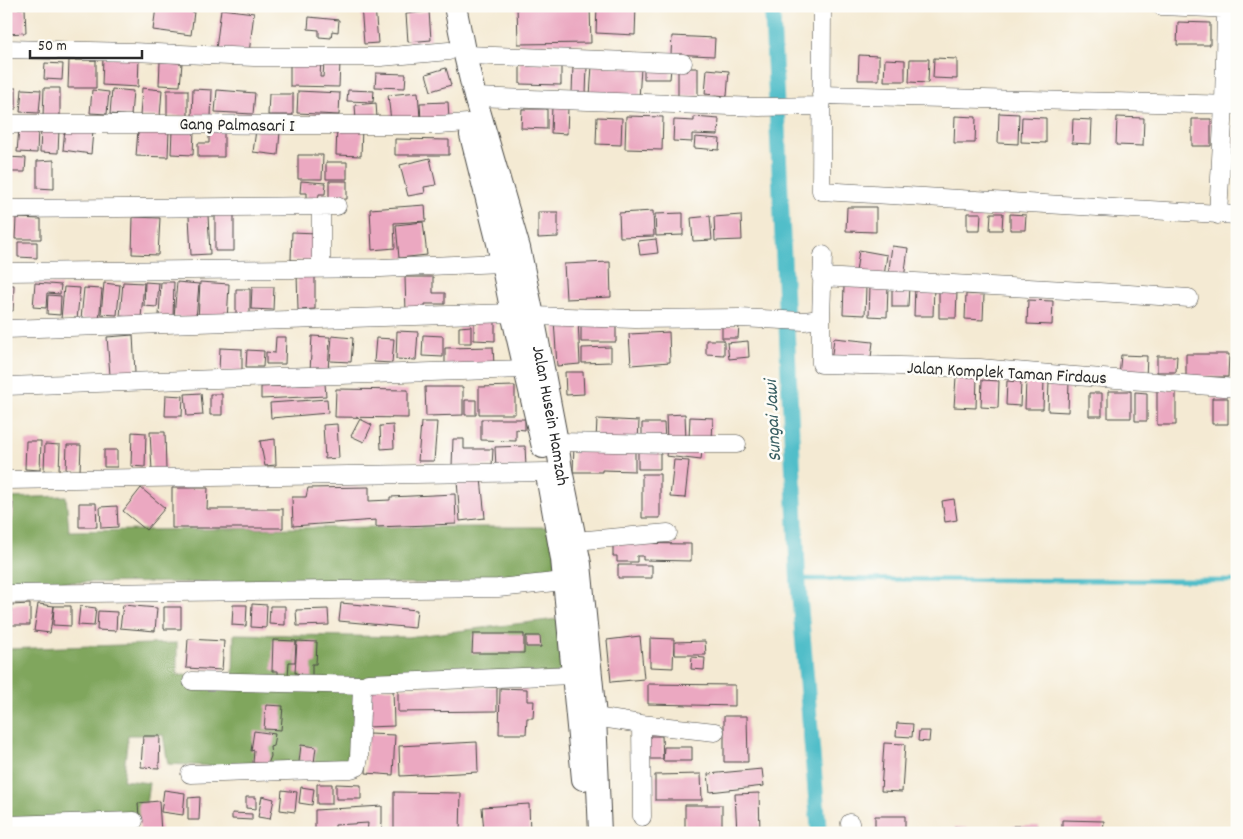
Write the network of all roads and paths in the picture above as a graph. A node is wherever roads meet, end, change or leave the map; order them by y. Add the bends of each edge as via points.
1 (440, 6) edge
2 (455, 6) edge
3 (822, 6) edge
4 (1161, 6) edge
5 (1231, 9) edge
6 (6, 50) edge
7 (457, 53) junction
8 (683, 63) dead end
9 (475, 97) junction
10 (821, 101) junction
11 (1230, 104) edge
12 (468, 123) junction
13 (6, 124) edge
14 (6, 209) edge
15 (1218, 215) junction
16 (1237, 215) edge
17 (506, 248) junction
18 (823, 255) dead end
19 (321, 268) junction
20 (6, 272) edge
21 (822, 277) junction
22 (1189, 298) dead end
23 (522, 314) junction
24 (812, 320) junction
25 (6, 330) edge
26 (525, 370) junction
27 (6, 386) edge
28 (1237, 388) edge
29 (557, 442) junction
30 (737, 444) dead end
31 (547, 472) junction
32 (6, 480) edge
33 (668, 533) dead end
34 (575, 540) junction
35 (564, 581) junction
36 (6, 594) edge
37 (582, 674) junction
38 (192, 680) dead end
39 (365, 685) junction
40 (595, 717) junction
41 (641, 724) junction
42 (715, 732) dead end
43 (190, 774) dead end
44 (642, 817) dead end
45 (134, 821) dead end
46 (6, 825) edge
47 (586, 833) edge
48 (600, 833) edge

1 - 7 street, Jalan Husein Hamzah
2 - 7 street, Jalan Husein Hamzah
3 - 10 street
4 - 5 street
5 - 11 street
6 - 7 street via 254,57 381,57
7 - 8 street
7 - 9 street, Jalan Husein Hamzah
7 - 12 street, Jalan Husein Hamzah via 461,101
9 - 10 street via 759,107 799,107
9 - 17 street, Jalan Husein Hamzah
10 - 11 street
10 - 15 street via 821,191
11 - 15 street
12 - 13 street, Gang Palmasari I
12 - 17 street, Jalan Husein Hamzah
14 - 19 street via 329,206
15 - 16 street
17 - 19 street via 381,268
17 - 23 street, Jalan Husein Hamzah
18 - 21 street
19 - 20 street
21 - 22 street
21 - 24 street
23 - 24 street via 635,319
23 - 25 street
23 - 26 street, Jalan Husein Hamzah
23 - 29 street, Jalan Husein Hamzah
24 - 28 street, Jalan Komplek Taman Firdaus via 821,364 980,368
26 - 27 street
26 - 31 street, Jalan Husein Hamzah
29 - 30 street
29 - 34 street, Jalan Husein Hamzah
31 - 32 street
31 - 35 street, Jalan Husein Hamzah
33 - 34 street
34 - 37 street, Jalan Husein Hamzah via 582,583
35 - 36 street via 498,588
35 - 37 street, Jalan Husein Hamzah
37 - 39 street
37 - 40 street, Jalan Husein Hamzah
37 - 47 street, Jalan Husein Hamzah
38 - 39 street
39 - 43 street via 362,688 357,767
40 - 41 street
40 - 48 street, Jalan Husein Hamzah
41 - 42 street
41 - 44 street
45 - 46 street

